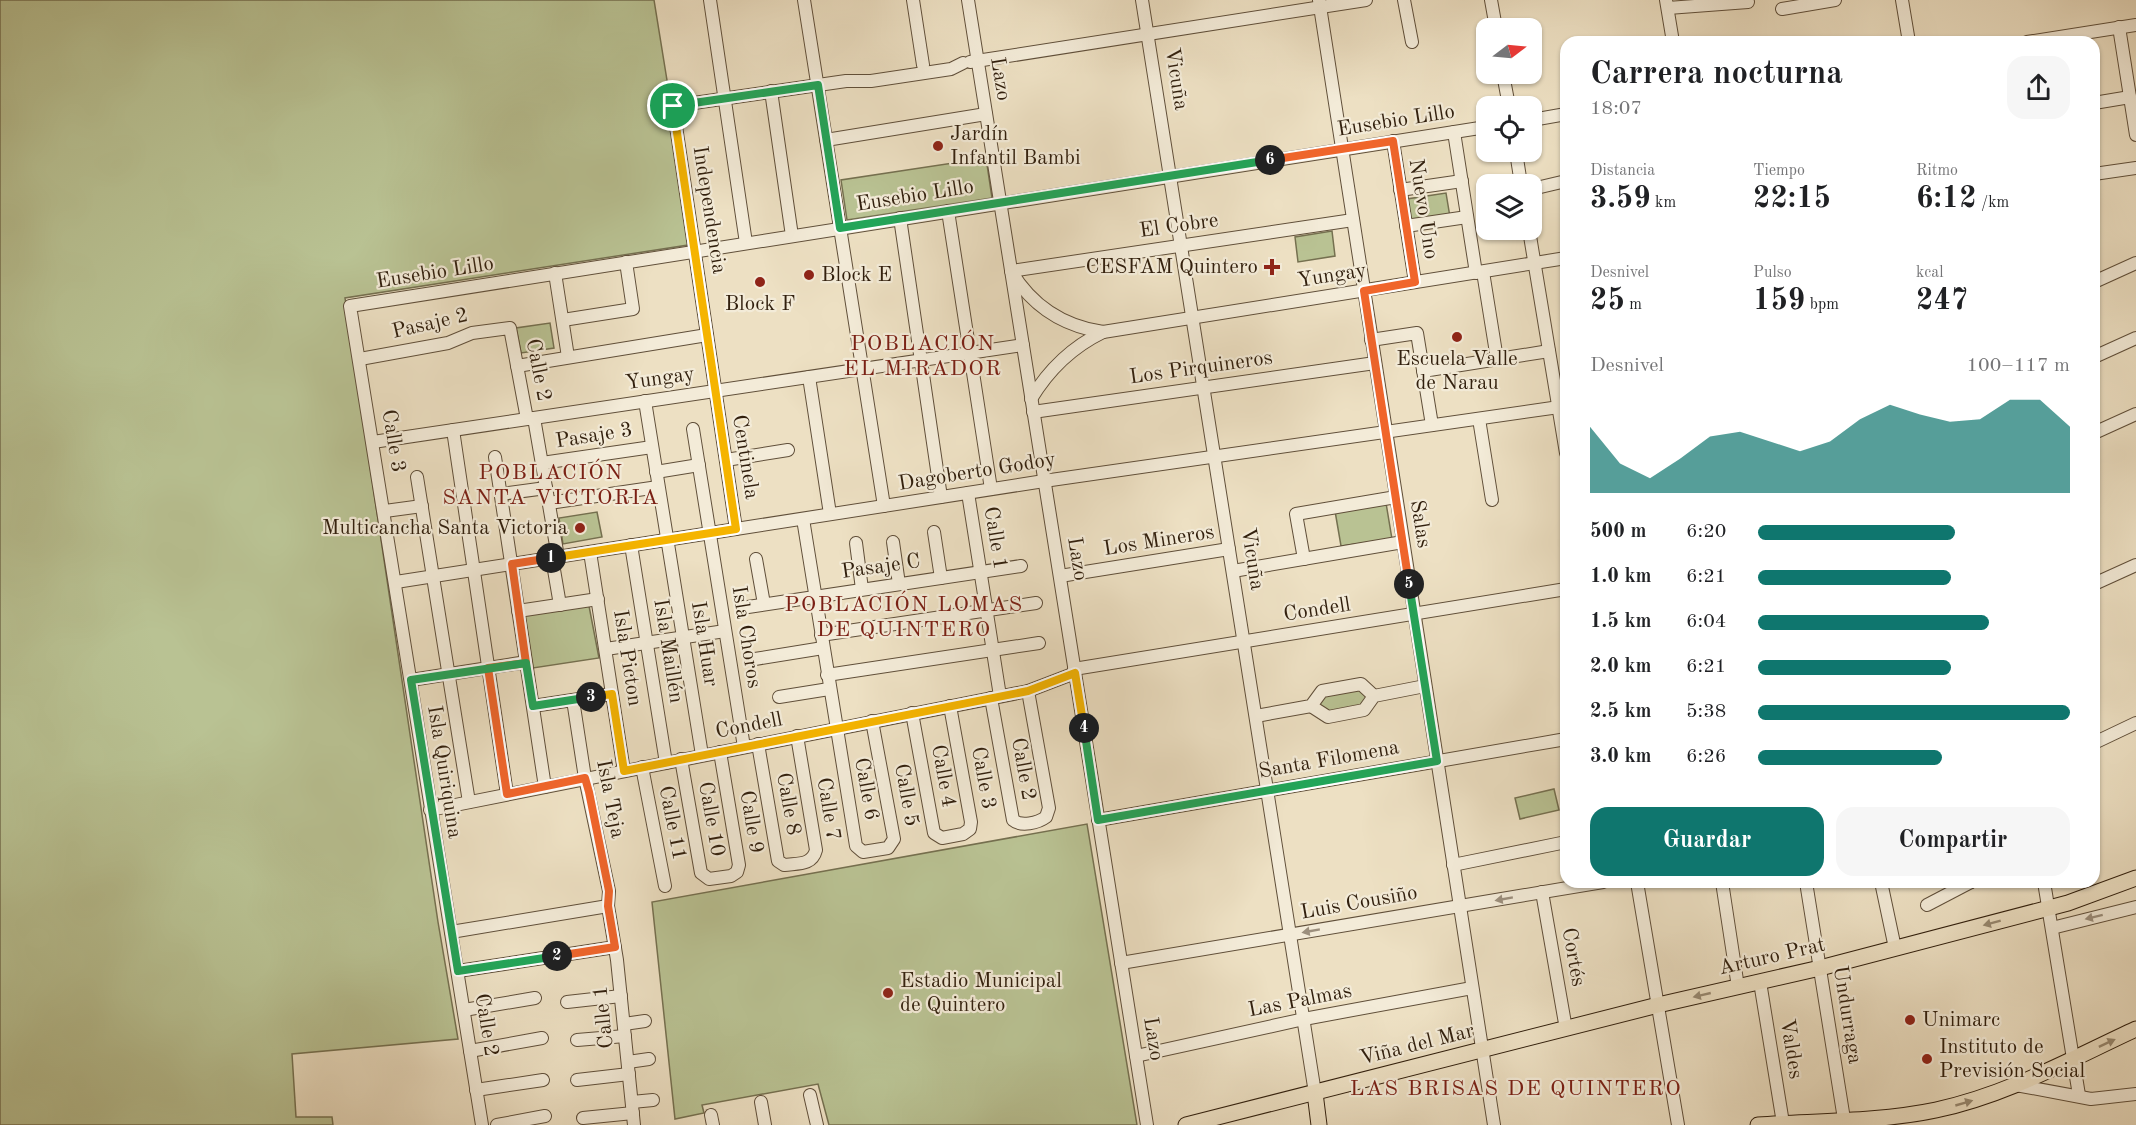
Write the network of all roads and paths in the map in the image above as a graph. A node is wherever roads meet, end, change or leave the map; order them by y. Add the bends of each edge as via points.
1 (710, 0) edge
2 (804, 0) edge
3 (913, 0) edge
4 (968, 0) edge
5 (1142, 0) edge
6 (1366, 0) edge
7 (1404, 0) edge
8 (1491, 0) edge
9 (1835, 0) edge
10 (1902, 0) edge
11 (1748, 2) dead end
12 (1319, 4) edge
13 (1667, 4) edge
14 (1782, 9) dead end
15 (1494, 18) edge
16 (2136, 24) edge
17 (2119, 27) junction
18 (1148, 34) junction
19 (1672, 36) edge
20 (1908, 36) edge
21 (2064, 36) edge
22 (1412, 42) dead end
23 (977, 61) junction
24 (963, 63) junction
25 (923, 65) junction
26 (846, 81) junction
27 (818, 85) junction
28 (771, 92) junction
29 (2130, 97) junction
30 (724, 98) junction
31 (2100, 102) edge
32 (986, 114) junction
33 (1560, 115) edge
34 (1542, 118) edge
35 (1476, 129) edge
36 (1454, 132) junction
37 (2136, 135) edge
38 (826, 140) junction
39 (1393, 141) junction
40 (1342, 149) junction
41 (2136, 168) edge
42 (2100, 173) edge
43 (1170, 176) junction
44 (1462, 181) junction
45 (1560, 182) edge
46 (1542, 187) edge
47 (1400, 190) junction
48 (1000, 202) junction
49 (948, 211) junction
50 (1467, 217) junction
51 (900, 219) junction
52 (1353, 220) junction
53 (1406, 226) junction
54 (840, 228) junction
55 (792, 236) junction
56 (1531, 240) edge
57 (746, 243) junction
58 (1181, 245) junction
59 (695, 251) junction
60 (1560, 259) edge
61 (626, 262) junction
62 (1534, 263) junction
63 (2136, 263) edge
64 (1011, 271) junction
65 (1479, 272) junction
66 (555, 273) junction
67 (2100, 279) edge
68 (1415, 282) junction
69 (1364, 291) junction
70 (351, 306) joint
71 (1193, 318) junction
72 (562, 320) junction
73 (510, 328) joint
74 (1103, 332) junction
75 (707, 335) junction
76 (2136, 338) edge
77 (1371, 340) junction
78 (1023, 345) junction
79 (1549, 351) junction
80 (970, 353) junction
81 (2100, 354) edge
82 (568, 357) junction
83 (360, 359) junction
84 (1497, 359) junction
85 (921, 360) junction
86 (1375, 363) junction
87 (517, 366) junction
88 (862, 369) junction
89 (1423, 371) junction
90 (809, 376) junction
91 (1204, 387) junction
92 (715, 391) junction
93 (1560, 398) edge
94 (645, 401) junction
95 (1032, 405) junction
96 (1560, 407) edge
97 (2136, 414) edge
98 (531, 418) junction
99 (1479, 418) junction
100 (1432, 425) junction
101 (693, 429) dead end
102 (453, 430) junction
103 (2100, 430) edge
104 (1386, 432) junction
105 (374, 442) junction
106 (652, 447) junction
107 (789, 450) dead end
108 (1215, 456) junction
109 (495, 457) dead end
110 (726, 460) junction
111 (542, 463) junction
112 (699, 465) junction
113 (656, 472) junction
114 (417, 477) dead end
115 (1044, 481) junction
116 (658, 487) junction
117 (546, 488) junction
118 (991, 489) junction
119 (968, 493) junction
120 (501, 494) junction
121 (941, 497) junction
122 (1396, 497) junction
123 (1492, 500) dead end
124 (549, 503) junction
125 (422, 506) junction
126 (884, 506) junction
127 (385, 511) junction
128 (830, 514) junction
129 (803, 519) junction
130 (736, 529) junction
131 (934, 532) dead end
132 (709, 533) junction
133 (666, 540) junction
134 (893, 542) dead end
135 (1403, 542) junction
136 (856, 543) dead end
137 (632, 545) junction
138 (1229, 549) junction
139 (590, 552) junction
140 (555, 557) junction
141 (756, 559) dead end
142 (1304, 559) junction
143 (512, 564) junction
144 (2136, 565) edge
145 (1021, 566) dead end
146 (473, 570) junction
147 (1233, 571) junction
148 (981, 572) junction
149 (432, 576) junction
150 (1060, 576) junction
151 (941, 578) junction
152 (2100, 581) edge
153 (396, 582) junction
154 (899, 584) junction
155 (862, 589) junction
156 (1560, 590) edge
157 (815, 596) junction
158 (598, 599) junction
159 (1036, 603) dead end
160 (764, 604) junction
161 (560, 605) junction
162 (747, 606) dead end
163 (519, 611) junction
164 (987, 611) junction
165 (1414, 614) junction
166 (725, 631) junction
167 (683, 638) junction
168 (822, 642) junction
169 (1244, 642) junction
170 (647, 643) junction
171 (1039, 643) dead end
172 (606, 650) junction
173 (992, 650) junction
174 (755, 659) dead end
175 (526, 663) junction
176 (488, 668) junction
177 (1075, 671) junction
178 (449, 674) junction
179 (827, 675) junction
180 (411, 680) junction
181 (1425, 686) junction
182 (829, 689) junction
183 (1028, 691) junction
184 (612, 694) junction
185 (1374, 696) junction
186 (779, 697) dead end
187 (995, 697) junction
188 (573, 700) junction
189 (533, 706) junction
190 (950, 706) junction
191 (1311, 706) junction
192 (912, 714) junction
193 (1256, 716) junction
194 (872, 721) junction
195 (2136, 723) edge
196 (835, 729) junction
197 (797, 736) junction
198 (1560, 740) edge
199 (2100, 740) edge
200 (758, 744) junction
201 (744, 747) junction
202 (720, 752) junction
203 (702, 755) junction
204 (681, 759) junction
205 (1437, 761) junction
206 (666, 763) junction
207 (642, 767) junction
208 (624, 771) junction
209 (585, 778) junction
210 (545, 786) junction
211 (1268, 790) junction
212 (507, 794) junction
213 (469, 802) junction
214 (430, 810) junction
215 (1098, 820) junction
216 (944, 838) joint
217 (1560, 843) edge
218 (863, 852) joint
219 (786, 865) joint
220 (1453, 865) junction
221 (2136, 878) edge
222 (712, 879) joint
223 (665, 886) dead end
224 (1566, 888) edge
225 (1638, 888) edge
226 (1723, 888) edge
227 (1807, 888) edge
228 (1882, 888) edge
229 (1960, 888) edge
230 (2045, 888) edge
231 (1542, 892) junction
232 (1927, 905) dead end
233 (608, 906) junction
234 (1460, 906) junction
235 (2136, 907) edge
236 (2048, 908) junction
237 (2052, 928) junction
238 (451, 932) junction
239 (1290, 935) junction
240 (615, 947) junction
241 (1895, 948) junction
242 (1121, 963) junction
243 (1820, 968) junction
244 (458, 971) junction
245 (1760, 982) junction
246 (1738, 987) junction
247 (1472, 988) junction
248 (621, 996) junction
249 (536, 998) dead end
250 (567, 1002) dead end
251 (1658, 1005) junction
252 (464, 1011) junction
253 (1304, 1019) junction
254 (645, 1021) dead end
255 (1566, 1029) junction
256 (2136, 1029) edge
257 (625, 1030) junction
258 (542, 1038) dead end
259 (577, 1040) dead end
260 (1482, 1050) junction
261 (470, 1051) junction
262 (1136, 1056) junction
263 (649, 1059) dead end
264 (2073, 1059) junction
265 (629, 1068) junction
266 (543, 1080) dead end
267 (577, 1080) dead end
268 (2016, 1085) junction
269 (476, 1090) junction
270 (1315, 1093) junction
271 (2136, 1094) edge
272 (810, 1095) dead end
273 (2079, 1095) junction
274 (653, 1100) dead end
275 (760, 1102) dead end
276 (633, 1114) edge
277 (545, 1116) dead end
278 (583, 1118) dead end
279 (1844, 1119) junction
280 (1783, 1123) junction
281 (482, 1125) edge
282 (497, 1125) edge
283 (765, 1125) edge
284 (817, 1125) edge
285 (1147, 1125) edge
286 (1186, 1125) edge
287 (1319, 1125) edge
288 (1494, 1125) edge
289 (1678, 1125) edge
290 (1758, 1125) edge

1 - 30 street
2 - 27 street
3 - 25 street
4 - 23 street, Lazo
5 - 18 street, Vicuña
6 - 12 street
7 - 22 street
8 - 15 street
9 - 14 street
10 - 20 street
11 - 13 street
12 - 18 street
12 - 40 street, Salas
13 - 19 street
16 - 17 street
17 - 21 street
17 - 29 street
18 - 23 street
18 - 43 street, Vicuña
23 - 24 street
23 - 32 street, Lazo
24 - 25 street
24 - 26 street via 951,69
25 - 26 street
26 - 27 street
27 - 28 street
27 - 38 street
28 - 30 street
28 - 55 street
29 - 31 street
29 - 37 street
30 - 57 street
30 - 59 street, Independencia via 673,106
32 - 38 street
32 - 48 street, Lazo
33 - 34 street
35 - 36 street, Eusebio Lillo
36 - 39 street, Eusebio Lillo
36 - 44 street
38 - 54 street
39 - 40 street, Eusebio Lillo
39 - 47 street, Nuevo Uno
40 - 43 street, Eusebio Lillo
40 - 52 street, Salas
41 - 42 street
43 - 48 street, Eusebio Lillo
43 - 58 street, Vicuña
44 - 47 street
44 - 50 street
45 - 46 street
47 - 53 street, Nuevo Uno
48 - 49 street, Eusebio Lillo
48 - 64 street, Lazo
49 - 51 street, Eusebio Lillo
49 - 80 street
50 - 53 street
50 - 65 street
51 - 54 street, Eusebio Lillo
51 - 85 street
52 - 58 street, El Cobre
52 - 69 street, Salas
53 - 68 street, Nuevo Uno
54 - 55 street, Eusebio Lillo
54 - 88 street
55 - 57 street, Eusebio Lillo
56 - 62 street
57 - 59 street, Eusebio Lillo
58 - 64 street, El Cobre
58 - 71 street, Vicuña
59 - 61 street, Eusebio Lillo
59 - 75 street, Independencia
60 - 62 street, Yungay
61 - 66 street, Eusebio Lillo
61 - 72 street via 633,309
62 - 65 street, Yungay
62 - 79 street
63 - 67 street
64 - 74 street, Yungay via 1047,312
64 - 78 street, Lazo
65 - 68 street, Yungay
65 - 84 street
66 - 70 street, Eusebio Lillo
66 - 72 street, Calle 2
68 - 69 street, Yungay
69 - 71 street, Yungay
69 - 77 street, Salas
70 - 83 street, Calle 3
71 - 74 street, Yungay
71 - 91 street, Vicuña
72 - 82 street, Calle 2
73 - 83 street, Pasaje 2
73 - 87 street, Calle 2
74 - 95 street, Yungay via 1061,360
75 - 82 street
75 - 92 street, Independencia
76 - 81 street
77 - 86 street, Salas
77 - 89 street via 1417,333
78 - 80 street, Yungay
78 - 95 street, Lazo
79 - 84 street
79 - 93 street
80 - 85 street, Yungay
80 - 118 street
82 - 87 street
83 - 105 street, Calle 3
84 - 89 street
85 - 88 street, Yungay
85 - 121 street
86 - 91 street, Los Pirquineros
86 - 104 street, Salas
87 - 98 street, Calle 2
88 - 90 street, Yungay
88 - 126 street
89 - 100 street
90 - 92 street, Yungay
90 - 128 street
91 - 95 street, Los Pirquineros
91 - 108 street, Vicuña
92 - 94 street, Yungay
92 - 110 street, Centinela
94 - 98 street, Yungay
94 - 106 street
95 - 115 street, Lazo
96 - 99 street, Dagoberto Godoy
97 - 103 street
98 - 102 street, Yungay
98 - 111 street, Calle 2
99 - 100 street, Dagoberto Godoy
99 - 123 street
100 - 104 street, Dagoberto Godoy
101 - 112 street, Isla Choros
102 - 105 street, Yungay
102 - 146 street
104 - 108 street, Dagoberto Godoy
104 - 122 street, Salas
105 - 127 street, Calle 3
106 - 111 street, Pasaje 3
106 - 113 street
107 - 110 street
108 - 115 street, Dagoberto Godoy
108 - 138 street, Vicuña
109 - 120 street
110 - 130 street, Centinela
111 - 117 street, Calle 2
112 - 113 street
112 - 132 street, Isla Choros
113 - 116 street
114 - 125 street
115 - 118 street, Dagoberto Godoy
115 - 150 street, Lazo
116 - 124 street
116 - 133 street
117 - 120 street
117 - 124 street, Calle 2
118 - 119 street, Dagoberto Godoy
119 - 121 street, Dagoberto Godoy
119 - 148 street, Calle 1
120 - 143 street
121 - 126 street, Dagoberto Godoy
122 - 135 street, Salas
122 - 142 street via 1296,514
124 - 140 street, Calle 2
125 - 127 street
125 - 149 street
126 - 128 street, Dagoberto Godoy
127 - 153 street, Calle 3
128 - 129 street, Dagoberto Godoy
129 - 130 street, Dagoberto Godoy
129 - 157 street
130 - 132 street, Dagoberto Godoy
131 - 151 street
132 - 133 street, Dagoberto Godoy
132 - 166 street, Isla Choros
133 - 137 street, Dagoberto Godoy
133 - 167 street, Isla Huar
134 - 154 street
135 - 142 street
135 - 165 street, Salas
136 - 155 street
137 - 139 street, Dagoberto Godoy
137 - 170 street, Isla Maillén
138 - 147 street, Vicuña
138 - 150 street, Los Mineros
139 - 140 street, Dagoberto Godoy
139 - 158 street, Isla Picton
140 - 143 street, Dagoberto Godoy
140 - 161 street, Calle 2
141 - 160 street
142 - 147 street
143 - 146 street, Dagoberto Godoy
143 - 163 street
144 - 152 street
145 - 148 street, Pasaje C
146 - 149 street, Dagoberto Godoy
146 - 176 street
147 - 169 street, Vicuña
148 - 151 street, Pasaje C
148 - 164 street, Calle 1
149 - 153 street, Dagoberto Godoy
149 - 178 street
150 - 177 street, Lazo
151 - 154 street, Pasaje C
153 - 180 street, Isla Quiriquina
154 - 155 street, Pasaje C
155 - 157 street, Pasaje C
156 - 165 street, Condell
157 - 160 street, Pasaje C
157 - 168 street
158 - 161 street
158 - 172 street, Isla Picton
159 - 164 street
160 - 162 street, Pasaje C
161 - 163 street
163 - 175 street
164 - 168 street
164 - 173 street, Calle 1
165 - 169 street, Condell
165 - 181 street, Salas
166 - 167 street
166 - 201 street, Isla Choros
167 - 170 street
167 - 203 street, Isla Huar
168 - 174 street
168 - 179 street
169 - 177 street, Condell
169 - 193 street, Vicuña
170 - 172 street
170 - 206 street, Isla Maillén
171 - 173 street
172 - 184 street, Isla Picton
173 - 179 street
173 - 187 street, Calle 1
175 - 176 street
175 - 189 street
176 - 178 street
176 - 212 street
177 - 183 street, Condell
177 - 215 street, Lazo
178 - 180 street
178 - 213 street
179 - 182 street
180 - 214 street, Isla Quiriquina
181 - 185 street
181 - 205 street, Salas
182 - 186 street
182 - 196 street
183 - 187 street, Condell
183 - 187 street, Calle 2 via 1049,808 1046,817 1039,821 1021,824 1013,820
184 - 188 street
184 - 208 street, Isla Picton
185 - 191 street via 1364,710 1328,717
185 - 191 street via 1361,684 1322,691
187 - 190 street, Condell
188 - 189 street
188 - 209 street, Isla Teja
189 - 210 street
190 - 192 street, Condell
190 - 216 street, Calle 3 via 971,824 966,833
191 - 193 street
192 - 194 street, Condell
192 - 216 street, Calle 4 via 933,831
193 - 211 street, Vicuña
194 - 196 street, Condell
194 - 218 street, Calle 5 via 894,839 888,848
195 - 199 street
196 - 197 street, Condell
196 - 218 street, Calle 6 via 856,846
197 - 200 street, Condell
197 - 219 street, Calle 7 via 816,850 809,862
198 - 205 street, Santa Filomena
200 - 201 street, Condell
200 - 219 street, Calle 8 via 778,861
201 - 202 street, Condell
202 - 203 street, Condell
202 - 222 street, Calle 9 via 739,867 734,875
203 - 204 street, Condell
204 - 206 street, Condell
204 - 222 street, Calle 10 via 700,870 705,878
205 - 211 street, Santa Filomena
205 - 220 street, Salas
206 - 207 street, Condell
207 - 208 street, Condell
207 - 223 street, Calle 11
208 - 209 street, Condell
209 - 210 street, Condell
209 - 233 street, Isla Teja via 609,891
210 - 212 street, Condell
211 - 215 street, Santa Filomena
211 - 239 street, Vicuña
212 - 213 street, Condell
213 - 214 street, Condell
214 - 238 street, Isla Quiriquina
215 - 242 street, Lazo
217 - 220 street
220 - 234 street, Salas
221 - 236 main road, Arturo Prat
224 - 231 street, Luis Cousiño
225 - 251 street
226 - 246 street
227 - 243 street, Undurraga
228 - 241 street
229 - 232 street
230 - 236 street
231 -> 234 street, Luis Cousiño
231 - 255 street, Cortés
233 - 238 street
233 - 240 street, Calle 1
234 -> 239 street, Luis Cousiño
234 - 247 street, Salas
235 -> 237 street
236 - 237 street
236 -> 241 main road, Arturo Prat
237 - 264 street
238 - 244 street, Calle 2
239 - 242 street, Luis Cousiño
239 - 253 street, Vicuña
240 - 244 street
240 - 248 street, Calle 1
241 - 243 main road, Arturo Prat
242 - 262 street, Lazo
243 - 245 main road, Arturo Prat
243 - 279 street, Undurraga
244 - 252 street, Calle 2
245 - 246 main road, Arturo Prat
245 - 280 street, Valdes
246 -> 251 main road, Arturo Prat
247 - 253 street, Las Palmas
247 - 260 street, Salas
248 - 250 street
248 - 257 street, Calle 1
249 - 252 street
251 - 255 main road, Viña del Mar
251 - 289 street
252 - 261 street, Calle 2
253 - 262 street, Las Palmas
253 - 270 street, Vicuña
254 - 257 street
255 - 260 main road, Viña del Mar
264 -> 256 main road
257 - 259 street
257 - 265 street, Calle 1
258 - 261 street
260 - 270 main road, Viña del Mar
260 - 288 street, Salas
261 - 269 street, Calle 2
262 - 285 street, Lazo
263 - 265 street
264 - 268 main road
264 - 273 street
265 - 267 street
265 - 276 street, Calle 1
266 - 269 street
268 - 273 street
279 -> 268 main road via 1935,1110
269 - 281 street, Calle 2
270 - 286 main road, Viña del Mar
270 - 287 main road, Vicuña
271 - 273 street via 2097,1099
272 - 284 street
274 - 276 street
275 - 283 street
276 - 278 street
277 - 282 street
279 - 280 main road
280 - 290 main road

